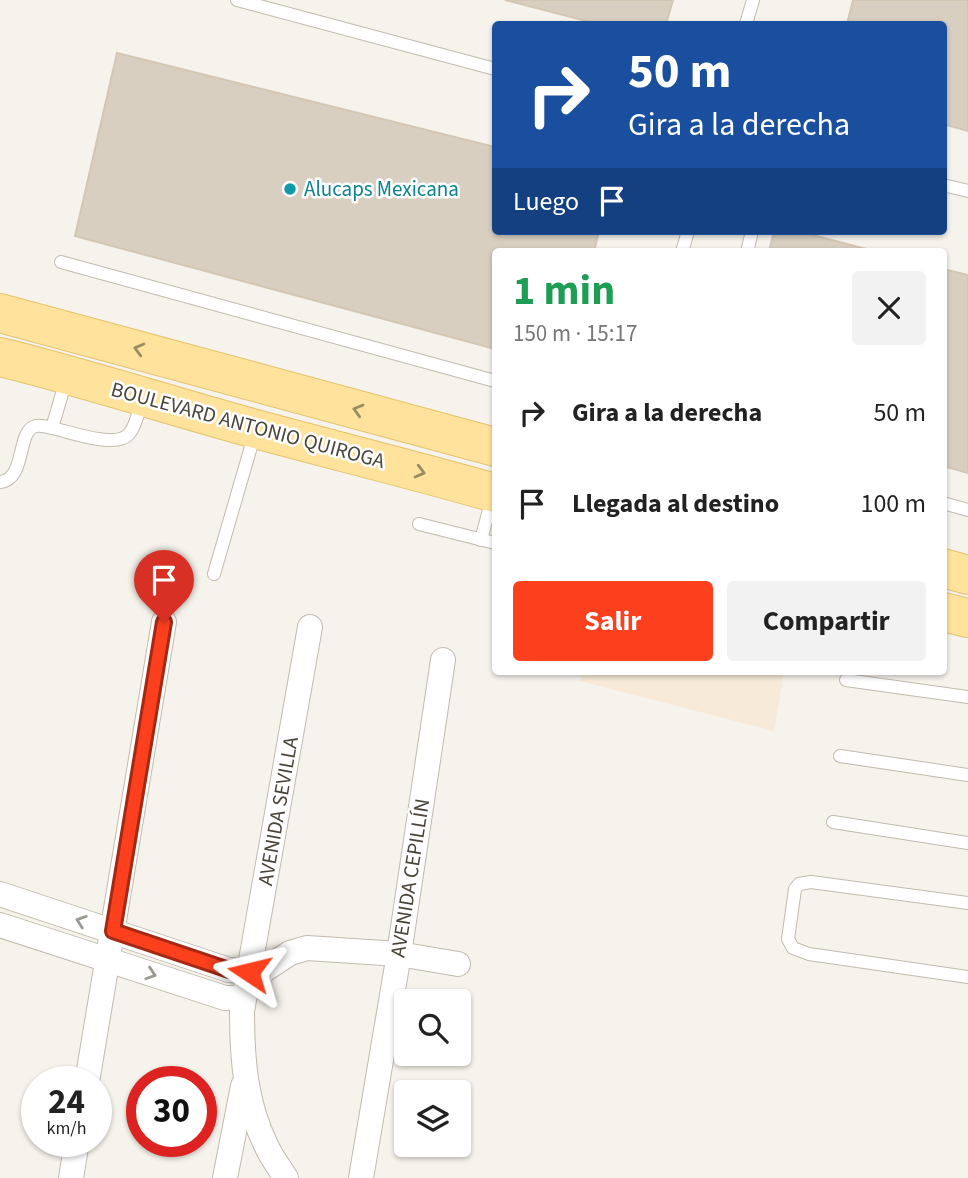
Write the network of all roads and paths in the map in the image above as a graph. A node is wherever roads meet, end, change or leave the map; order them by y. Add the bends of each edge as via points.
1 (237, 0) edge
2 (753, 0) edge
3 (747, 21) edge
4 (492, 68) edge
5 (947, 186) edge
6 (968, 191) edge
7 (61, 262) dead end
8 (0, 313) edge
9 (0, 357) edge
10 (68, 374) junction
11 (492, 380) edge
12 (143, 397) junction
13 (52, 428) junction
14 (256, 429) junction
15 (492, 446) edge
16 (0, 482) edge
17 (492, 490) edge
18 (492, 502) edge
19 (947, 504) edge
20 (968, 510) edge
21 (419, 524) dead end
22 (481, 540) junction
23 (492, 542) edge
24 (947, 569) edge
25 (214, 573) dead end
26 (968, 575) edge
27 (947, 613) edge
28 (968, 618) edge
29 (164, 622) dead end
30 (310, 627) dead end
31 (443, 660) dead end
32 (846, 680) dead end
33 (968, 697) edge
34 (840, 756) dead end
35 (968, 775) edge
36 (833, 822) dead end
37 (968, 843) edge
38 (8, 897) edge
39 (968, 904) edge
40 (3, 926) edge
41 (113, 931) junction
42 (399, 954) junction
43 (108, 960) junction
44 (458, 964) dead end
45 (968, 977) edge
46 (252, 979) junction
47 (90, 1066) edge
48 (244, 1076) junction
49 (74, 1157) edge
50 (71, 1178) edge
51 (225, 1178) edge
52 (286, 1178) edge
53 (361, 1178) edge

1 - 4 lane
2 - 3 lane
5 - 6 lane
7 - 11 lane
15 -> 8 main road, BOULEVARD ANTONIO QUIROGA
9 - 10 main road, BOULEVARD ANTONIO QUIROGA
10 - 12 main road, BOULEVARD ANTONIO QUIROGA
10 - 13 lane
12 - 13 lane via 132,431 124,439 110,441
12 - 14 main road, BOULEVARD ANTONIO QUIROGA
13 - 16 lane via 33,426 13,477
14 -> 17 main road, BOULEVARD ANTONIO QUIROGA
14 - 25 lane
18 - 22 lane
19 - 20 lane
21 - 22 lane
22 - 23 lane
24 - 26 main road
27 - 28 main road
29 - 41 street
30 - 46 street, AVENIDA SEVILLA
31 - 42 street, AVENIDA CEPILLÍN
32 - 33 lane
34 - 35 lane
36 - 37 lane
38 - 40 street
41 -> 38 street
39 - 45 lane via 799,884 789,939 793,948 809,954
40 - 43 street
41 - 43 street
41 - 46 street
42 - 44 street
42 - 46 street via 307,948 290,953
42 - 53 street, AVENIDA CEPILLÍN
43 -> 46 street via 225,998 235,998
43 - 47 street
46 - 48 street, AVENIDA SEVILLA via 242,1011
48 - 51 street
48 - 52 street via 266,1146
49 - 50 street

